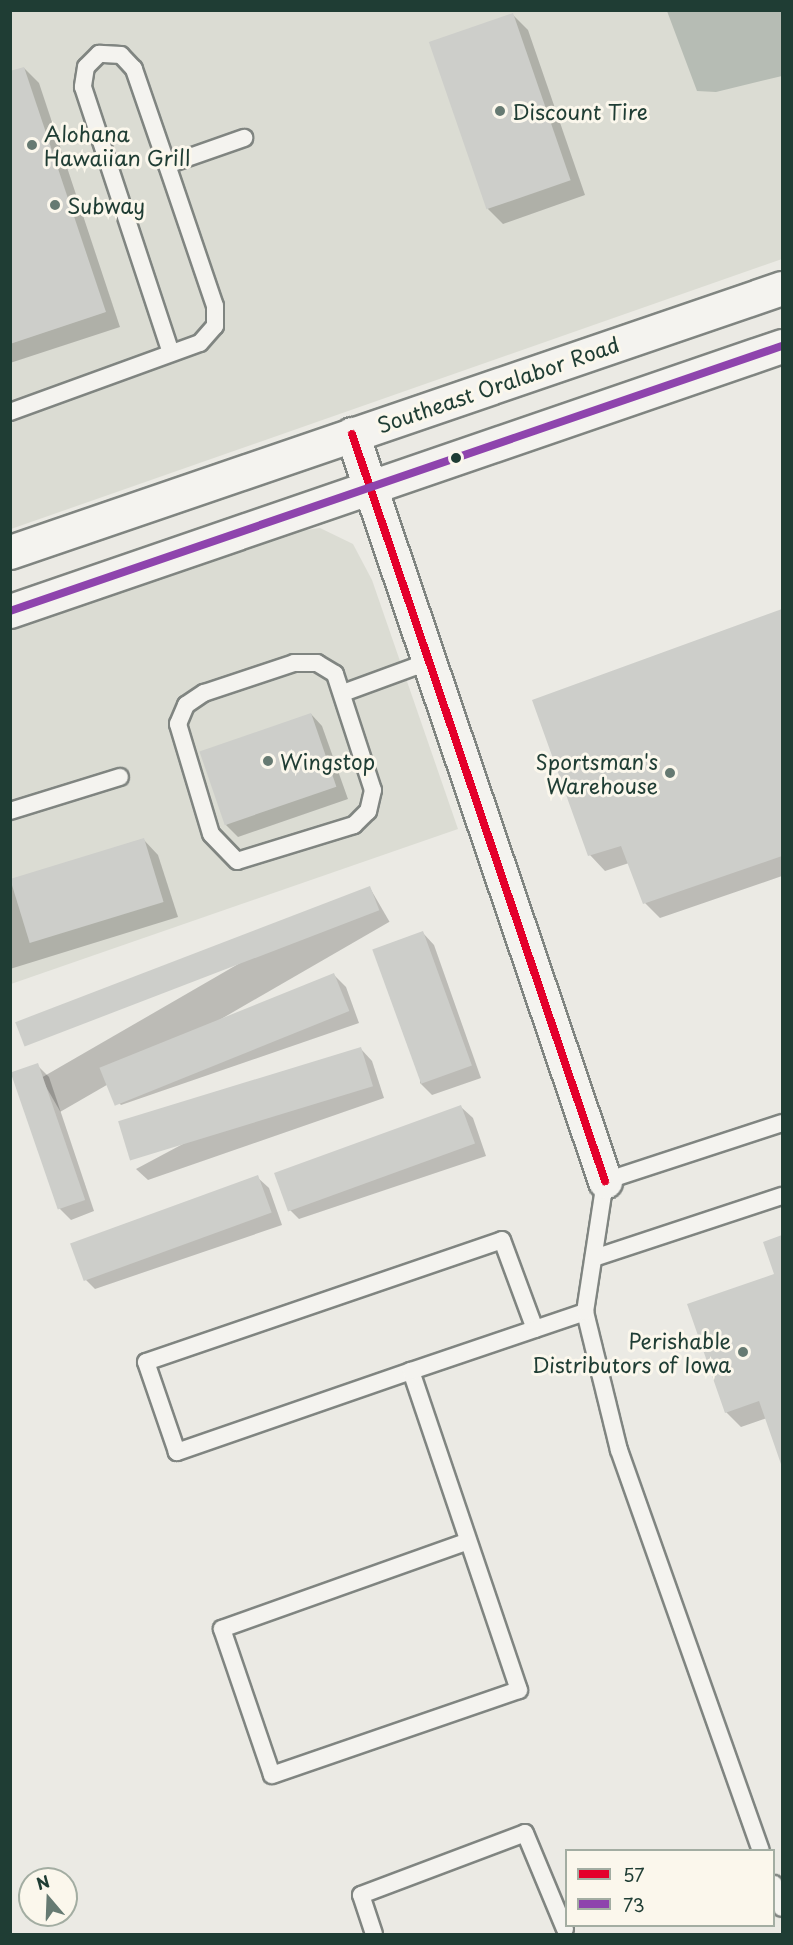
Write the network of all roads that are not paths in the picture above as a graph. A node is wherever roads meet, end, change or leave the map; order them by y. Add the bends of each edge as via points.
1 (244, 138) dead end
2 (167, 165) junction
3 (783, 288) edge
4 (783, 346) edge
5 (171, 353) junction
6 (10, 412) edge
7 (352, 434) junction
8 (370, 486) junction
9 (10, 552) edge
10 (10, 611) edge
11 (430, 661) junction
12 (343, 693) junction
13 (120, 777) dead end
14 (10, 811) edge
15 (783, 1123) edge
16 (605, 1181) junction
17 (783, 1197) edge
18 (594, 1258) junction
19 (585, 1312) junction
20 (536, 1329) junction
21 (411, 1371) junction
22 (466, 1542) junction
23 (760, 1849) edge
24 (775, 1887) edge
25 (783, 1908) edge
26 (565, 1919) edge
27 (374, 1935) edge

1 - 2 lane
2 - 5 lane via 215,306 215,326 200,343
2 - 5 lane via 134,69 121,55 99,54 86,67 83,87
3 - 7 main road, Southeast Oralabor Road
4 - 8 main road
5 - 6 lane
7 - 8 main road
7 - 9 main road, Southeast Oralabor Road
8 - 10 main road
8 - 11 main road
11 - 12 lane
11 - 16 main road
12 - 12 lane via 334,674 317,663 294,663 204,693 186,705 178,724 180,746 221,850 237,861 254,860 354,825 368,811 373,790
13 - 14 lane
15 - 16 lane
16 - 18 lane
17 - 18 lane
18 - 19 lane
19 - 20 lane
19 - 23 lane via 619,1450
20 - 21 lane
20 - 21 lane via 502,1240 146,1362 177,1452
21 - 22 lane
22 - 22 lane via 519,1690 272,1775 222,1629
24 - 25 lane
26 - 27 lane via 525,1833 362,1895

